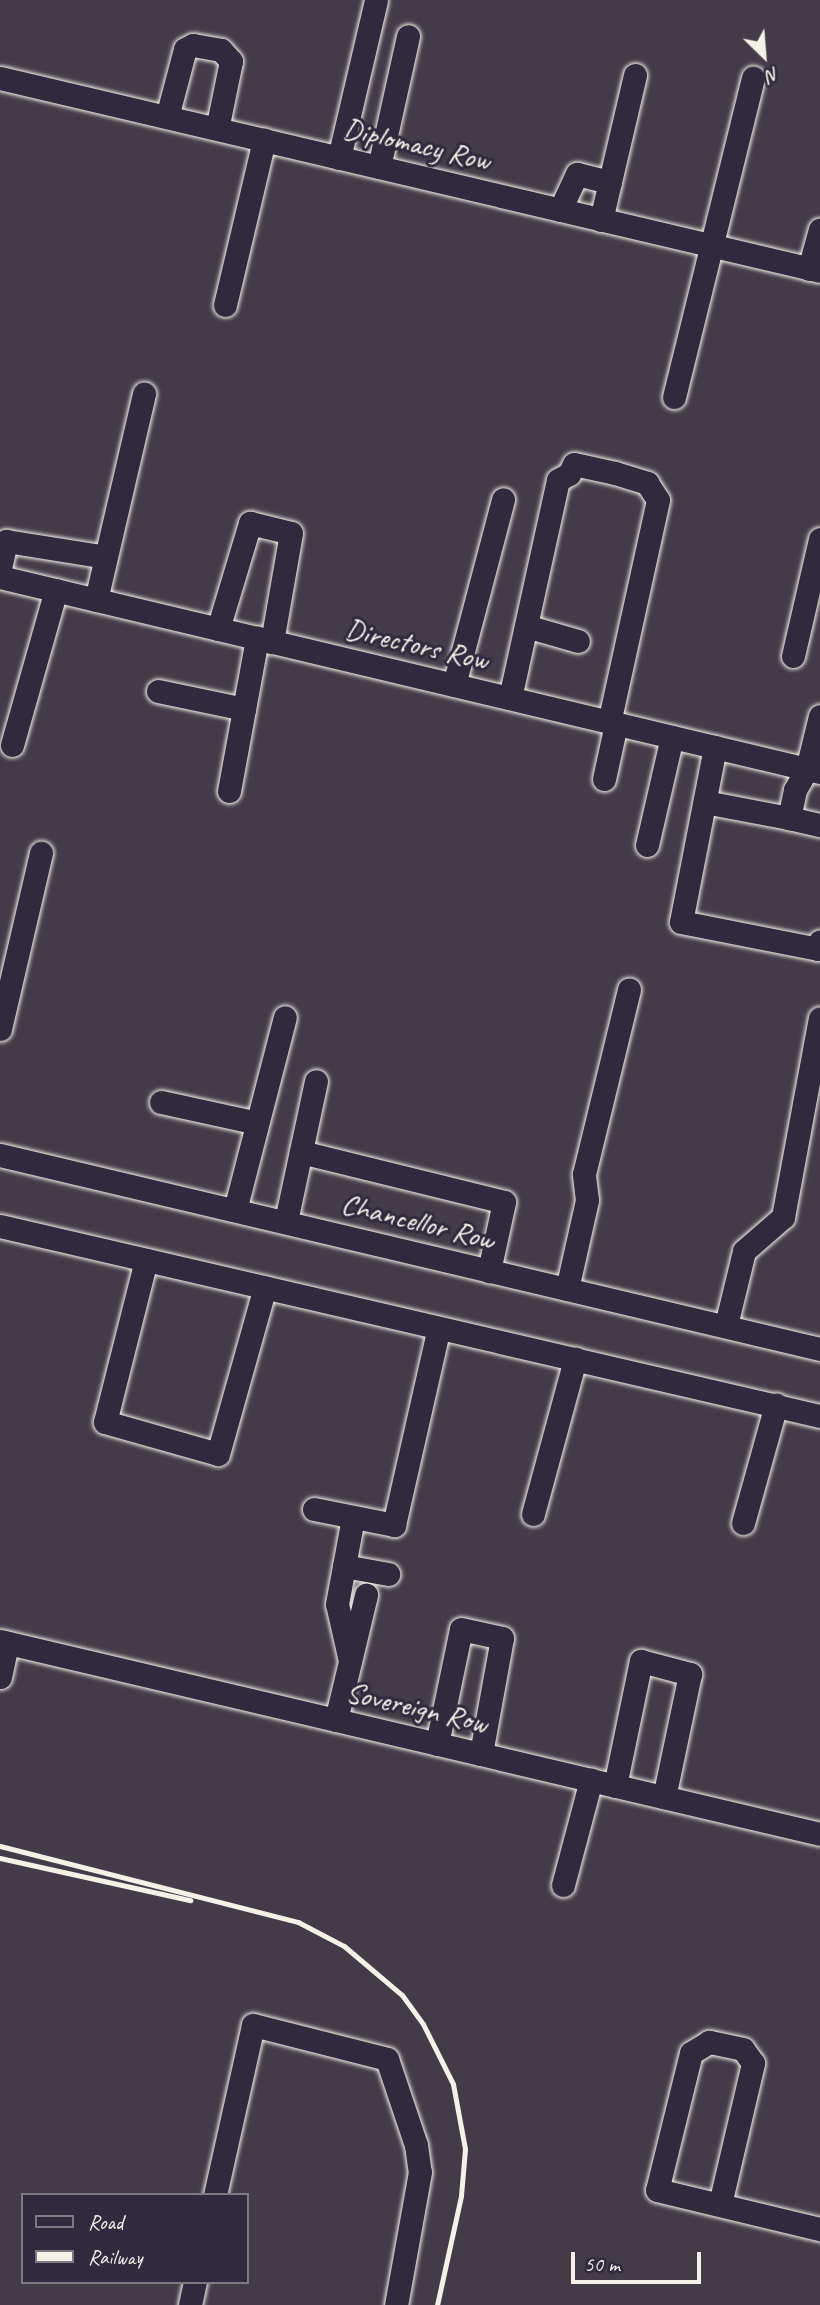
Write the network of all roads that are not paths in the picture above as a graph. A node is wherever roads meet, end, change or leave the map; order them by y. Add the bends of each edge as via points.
1 (376, 0) edge
2 (408, 36) dead end
3 (635, 75) dead end
4 (0, 78) edge
5 (753, 78) dead end
6 (167, 117) junction
7 (217, 129) junction
8 (264, 140) junction
9 (339, 158) junction
10 (379, 167) junction
11 (610, 182) junction
12 (561, 210) junction
13 (601, 220) junction
14 (820, 229) edge
15 (711, 246) junction
16 (815, 270) edge
17 (225, 305) dead end
18 (144, 393) dead end
19 (674, 397) dead end
20 (503, 499) dead end
21 (820, 539) edge
22 (106, 557) junction
23 (0, 568) edge
24 (0, 577) edge
25 (56, 590) junction
26 (96, 600) junction
27 (526, 626) junction
28 (218, 629) junction
29 (264, 640) junction
30 (578, 641) dead end
31 (793, 656) dead end
32 (454, 685) junction
33 (158, 691) dead end
34 (510, 698) junction
35 (244, 709) junction
36 (820, 716) edge
37 (612, 723) junction
38 (672, 737) junction
39 (12, 745) dead end
40 (715, 747) junction
41 (814, 771) edge
42 (604, 779) dead end
43 (229, 791) dead end
44 (705, 802) junction
45 (789, 818) junction
46 (820, 825) edge
47 (647, 845) dead end
48 (41, 853) dead end
49 (820, 942) edge
50 (629, 989) dead end
51 (285, 1017) dead end
52 (820, 1018) edge
53 (0, 1029) edge
54 (316, 1081) dead end
55 (161, 1102) dead end
56 (257, 1123) junction
57 (301, 1152) junction
58 (0, 1155) edge
59 (235, 1210) junction
60 (286, 1222) junction
61 (0, 1226) edge
62 (146, 1260) junction
63 (489, 1270) junction
64 (265, 1287) junction
65 (568, 1289) junction
66 (726, 1325) junction
67 (438, 1331) junction
68 (820, 1349) edge
69 (575, 1359) junction
70 (776, 1405) junction
71 (820, 1416) edge
72 (313, 1509) dead end
73 (533, 1514) dead end
74 (353, 1518) junction
75 (743, 1523) dead end
76 (344, 1566) junction
77 (388, 1574) dead end
78 (366, 1595) dead end
79 (3, 1642) edge
80 (350, 1661) junction
81 (0, 1677) edge
82 (336, 1720) junction
83 (437, 1744) junction
84 (481, 1754) junction
85 (591, 1780) junction
86 (615, 1786) junction
87 (664, 1797) junction
88 (820, 1834) edge
89 (563, 1885) dead end
90 (215, 2193) edge
91 (720, 2204) junction
92 (820, 2229) edge
93 (195, 2284) edge
94 (190, 2305) edge
95 (396, 2305) edge

1 - 9 street
2 - 10 street
3 - 11 street
4 - 6 street, Diplomacy Row
5 - 15 street
6 - 7 street, Diplomacy Row
6 - 7 street via 186,49 193,45 221,50 232,61
7 - 8 street, Diplomacy Row
8 - 9 street, Diplomacy Row
8 - 17 street
9 - 10 street, Diplomacy Row
10 - 12 street, Diplomacy Row
11 - 12 street via 577,174
11 - 13 street
12 - 13 street, Diplomacy Row
13 - 15 street, Diplomacy Row
14 - 16 street
15 - 16 street, Diplomacy Row
15 - 19 street
18 - 22 street
20 - 32 street
21 - 31 street
22 - 23 street via 6,541
22 - 26 street
24 - 25 street, Directors Row
25 - 26 street, Directors Row
25 - 39 street
26 - 28 street, Directors Row
27 - 30 street
27 - 34 street
27 - 37 street via 558,480 569,474 574,464 647,483 658,500
28 - 29 street, Directors Row
28 - 29 street via 250,523 260,525 291,533
29 - 32 street, Directors Row
29 - 35 street
32 - 34 street, Directors Row
33 - 35 street
34 - 37 street, Directors Row
35 - 43 street
36 - 41 street
37 - 38 street, Directors Row
37 - 42 street
38 - 40 street, Directors Row
38 - 47 street
40 - 41 street, Directors Row
40 - 44 street
41 - 45 street via 795,790
44 - 45 street
44 - 49 street via 681,922 818,949
45 - 46 street
48 - 53 street
50 - 65 street via 584,1174 587,1200
51 - 56 street
52 - 66 street via 783,1217 744,1251
54 - 57 street
55 - 56 street
56 - 59 street
57 - 60 street
57 - 63 street via 504,1202
58 - 59 street, Chancellor Row
59 - 60 street, Chancellor Row
60 - 63 street, Chancellor Row
61 - 62 street
62 - 64 street
62 - 64 street via 105,1422 218,1454
63 - 65 street, Chancellor Row
64 - 67 street
65 - 66 street, Chancellor Row
66 - 68 street, Chancellor Row
67 - 69 street
67 - 74 street via 394,1525
69 - 70 street
69 - 73 street
70 - 71 street
70 - 75 street
72 - 74 street
74 - 76 street
76 - 77 street
76 - 80 street via 337,1604
78 - 80 street
79 - 81 street
79 - 82 street, Sovereign Row
80 - 82 street
82 - 83 street, Sovereign Row
83 - 84 street, Sovereign Row
83 - 84 street via 461,1629 502,1638
84 - 85 street, Sovereign Row
85 - 86 street, Sovereign Row
85 - 89 street
86 - 87 street, Sovereign Row
86 - 87 street via 641,1661 690,1674
87 - 88 street, Sovereign Row
90 - 95 street via 253,2025 387,2059 421,2172
91 - 91 street via 657,2190 691,2053 709,2042 743,2049 753,2063
91 - 92 street
93 - 94 street

